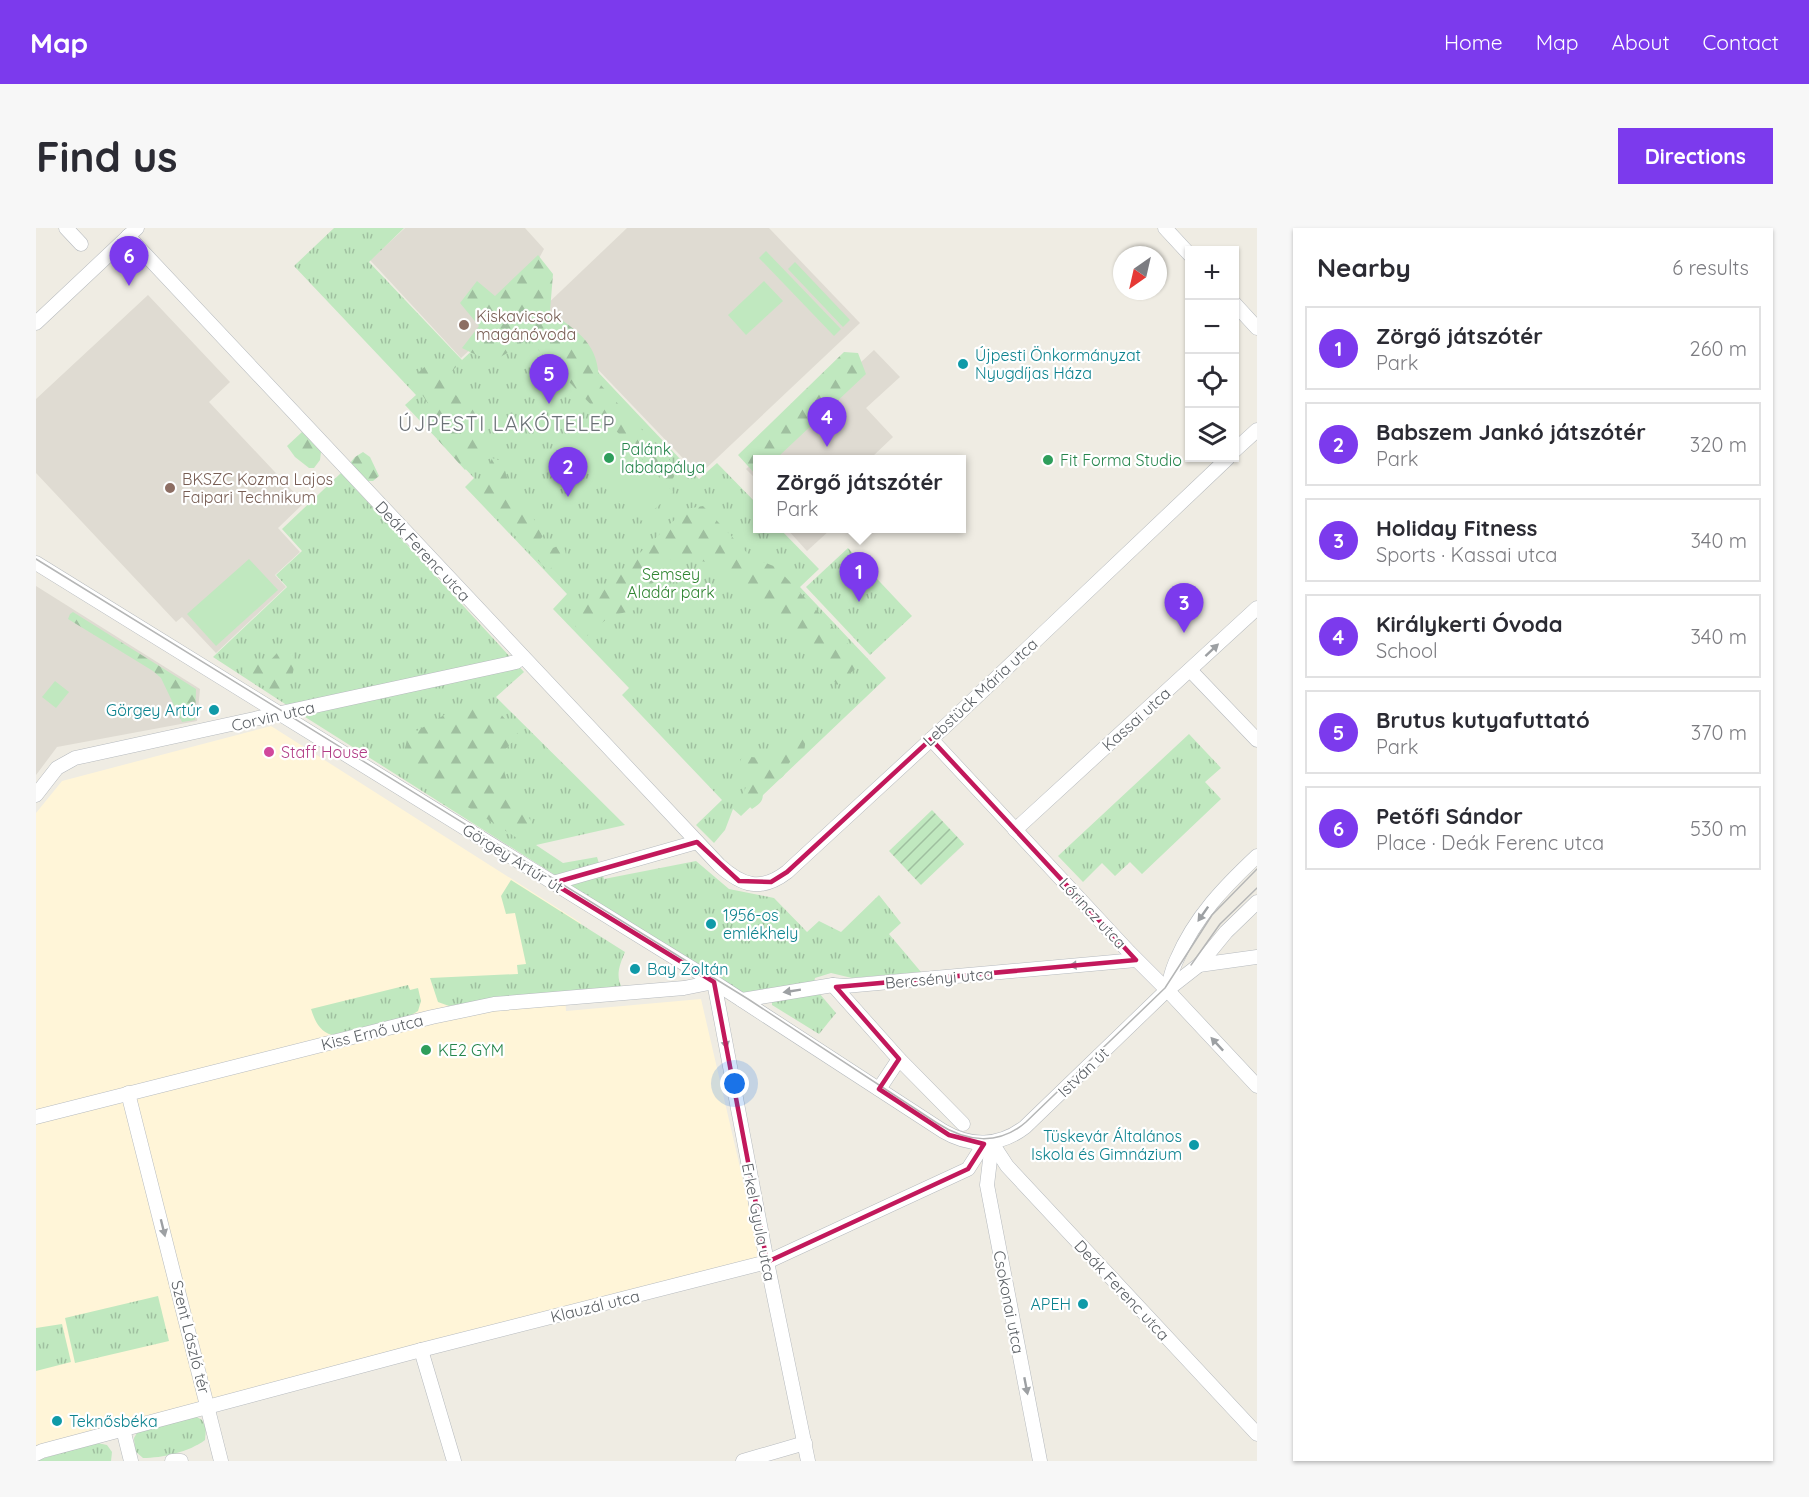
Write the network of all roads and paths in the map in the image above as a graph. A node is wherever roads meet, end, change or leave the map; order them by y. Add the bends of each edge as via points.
1 (66, 228) edge
2 (1165, 228) edge
3 (133, 232) edge
4 (81, 244) dead end
5 (1185, 250) edge
6 (1239, 307) edge
7 (1254, 318) edge
8 (36, 323) edge
9 (1257, 430) edge
10 (1239, 446) edge
11 (1224, 462) edge
12 (36, 562) edge
13 (1257, 608) edge
14 (523, 657) junction
15 (1190, 670) junction
16 (281, 713) junction
17 (931, 739) junction
18 (1257, 740) edge
19 (36, 795) edge
20 (1015, 830) junction
21 (697, 842) junction
22 (1257, 856) edge
23 (719, 865) joint
24 (553, 883) junction
25 (1257, 902) edge
26 (1257, 957) edge
27 (1136, 960) junction
28 (1199, 965) junction
29 (714, 982) junction
30 (833, 985) junction
31 (1167, 990) junction
32 (742, 1000) junction
33 (899, 1059) junction
34 (1257, 1086) edge
35 (879, 1089) junction
36 (128, 1093) junction
37 (36, 1117) edge
38 (963, 1124) dead end
39 (988, 1143) junction
40 (968, 1169) junction
41 (987, 1185) junction
42 (766, 1262) junction
43 (421, 1350) junction
44 (209, 1407) junction
45 (123, 1429) junction
46 (1257, 1434) edge
47 (804, 1443) junction
48 (36, 1454) edge
49 (131, 1461) edge
50 (172, 1461) edge
51 (181, 1461) edge
52 (221, 1461) edge
53 (454, 1461) edge
54 (743, 1461) edge
55 (808, 1461) edge
56 (1040, 1461) edge

1 - 4 street
2 - 5 street
3 - 8 street
3 - 14 street, Deák Ferenc utca via 345,468
6 - 7 street
9 - 10 street
11 - 17 street, Lebstück Mária utca
12 - 16 street, Görgey Artúr út
15 -> 13 street, Kassai utca
14 - 16 street, Corvin utca via 516,662
14 - 21 street, Deák Ferenc utca
15 - 18 street
15 - 20 street, Kassai utca
16 - 19 street, Corvin utca via 75,758 57,768
16 - 24 street, Görgey Artúr út
17 - 20 street, Lőrincz utca
17 - 23 street, Lebstück Mária utca via 780,878 765,884 746,883
20 - 27 street, Lőrincz utca
21 - 23 street, Deák Ferenc utca
21 - 24 street
22 -> 31 street, István út via 1225,886 1200,918 1176,960
24 - 29 street, Görgey Artúr út
25 - 28 street, István út
26 - 28 street
27 -> 30 street, Bercsényi utca
27 - 31 street, Lőrincz utca
28 - 31 street, István út
29 - 32 street, Görgey Artúr út
29 - 36 street, Kiss Ernő utca via 495,1004
29 -> 42 street, Erkel Gyula utca
30 -> 32 street, Bercsényi utca
30 - 33 street
34 -> 31 street, Lőrincz utca
31 - 39 street, István út via 1024,1127 1005,1139
32 - 35 street, Görgey Artúr út
33 - 35 street
33 - 38 street
35 - 39 street, Görgey Artúr út via 949,1135
36 - 37 street, Kiss Ernő utca
36 -> 44 street, Szent László tér
39 - 40 street
39 - 41 street, Csokonai utca
39 - 46 street, Deák Ferenc utca
40 - 41 street via 980,1174
40 - 42 street, Klauzál utca
41 -> 56 street, Csokonai utca
42 - 43 street, Klauzál utca
42 - 47 street, Erkel Gyula utca
43 - 44 street, Klauzál utca
43 - 53 street
44 - 45 street, Szent László tér
44 - 52 street
45 - 48 street, Szent László tér
45 - 49 street
47 - 54 street
47 - 55 street, Erkel Gyula utca
50 - 51 street

